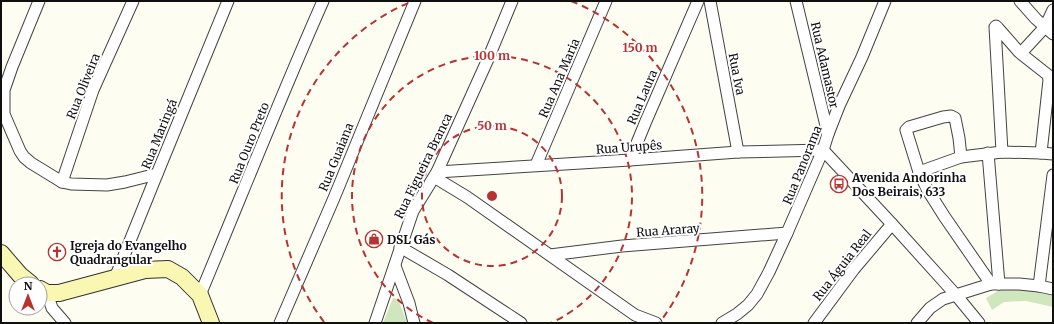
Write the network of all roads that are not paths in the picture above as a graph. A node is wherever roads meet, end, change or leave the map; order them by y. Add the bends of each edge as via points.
1 (39, 1) edge
2 (133, 1) edge
3 (228, 1) edge
4 (323, 1) edge
5 (415, 1) edge
6 (512, 1) edge
7 (606, 1) edge
8 (698, 1) edge
9 (710, 1) edge
10 (796, 1) edge
11 (885, 1) edge
12 (1020, 1) edge
13 (1053, 10) edge
14 (1049, 31) edge
15 (1021, 53) junction
16 (2, 115) edge
17 (828, 134) junction
18 (823, 150) junction
19 (738, 152) junction
20 (1002, 152) junction
21 (988, 153) junction
22 (1041, 153) junction
23 (1053, 154) edge
24 (961, 156) junction
25 (630, 160) junction
26 (536, 165) junction
27 (919, 172) junction
28 (157, 174) junction
29 (436, 175) junction
30 (1053, 175) edge
31 (62, 182) junction
32 (892, 224) junction
33 (787, 233) junction
34 (400, 247) junction
35 (1, 253) edge
36 (550, 255) junction
37 (395, 266) junction
38 (21, 276) edge
39 (115, 278) junction
40 (995, 284) junction
41 (1040, 286) junction
42 (1053, 288) edge
43 (48, 292) edge
44 (200, 295) junction
45 (956, 295) junction
46 (48, 300) edge
47 (65, 323) edge
48 (211, 323) edge
49 (280, 323) edge
50 (375, 323) edge
51 (414, 323) edge
52 (521, 323) edge
53 (656, 323) edge
54 (722, 323) edge
55 (814, 323) edge
56 (917, 323) edge
57 (979, 323) edge

1 - 16 street via 7,80
2 - 31 street, Rua Oliveira via 93,90
3 - 28 street, Rua Maringá
4 - 44 street, Rua Ouro Preto
5 - 49 street, Rua Guaiana
6 - 29 street, Rua Figueira Branca
7 - 26 street, Rua Ana Maria
8 - 25 street, Rua Laura
9 - 19 street, Rua Iva
10 - 17 street, Rua Adamastor
11 - 17 street, Rua Panorama
12 - 14 street
13 - 14 street
14 - 15 street
15 - 20 street via 995,26
15 - 22 street via 1049,76
16 - 31 street via 24,158
17 - 18 street, Rua Panorama
18 - 19 street, Rua Urupês
18 - 32 street
18 - 33 street, Rua Panorama
19 - 25 street, Rua Urupês
20 - 21 street
20 - 22 street
21 - 24 street
21 - 40 street
22 - 23 street
24 - 27 street
24 - 27 street via 953,117 943,117 909,127 906,131
25 - 26 street, Rua Urupês
26 - 29 street, Rua Urupês
27 - 40 street via 944,216
28 - 31 street via 107,185
28 - 39 street, Rua Maringá
29 - 34 street, Rua Figueira Branca via 413,211
29 - 36 street
30 - 41 street
32 - 45 street
32 - 55 street, Rua Águia Real
33 - 36 street, Rua Araray via 622,246
33 - 54 street, Rua Panorama via 757,294 748,305
34 - 37 street, Rua Figueira Branca
34 - 52 street
35 - 38 street
36 - 53 street via 635,315
37 - 50 street, Rua Figueira Branca
37 - 51 street
39 - 43 street via 59,293
39 - 44 street via 145,270 168,269 182,277
40 - 41 street
40 - 45 street
41 - 42 street
44 - 48 street
45 - 56 street via 930,308
45 - 57 street
46 - 47 street

